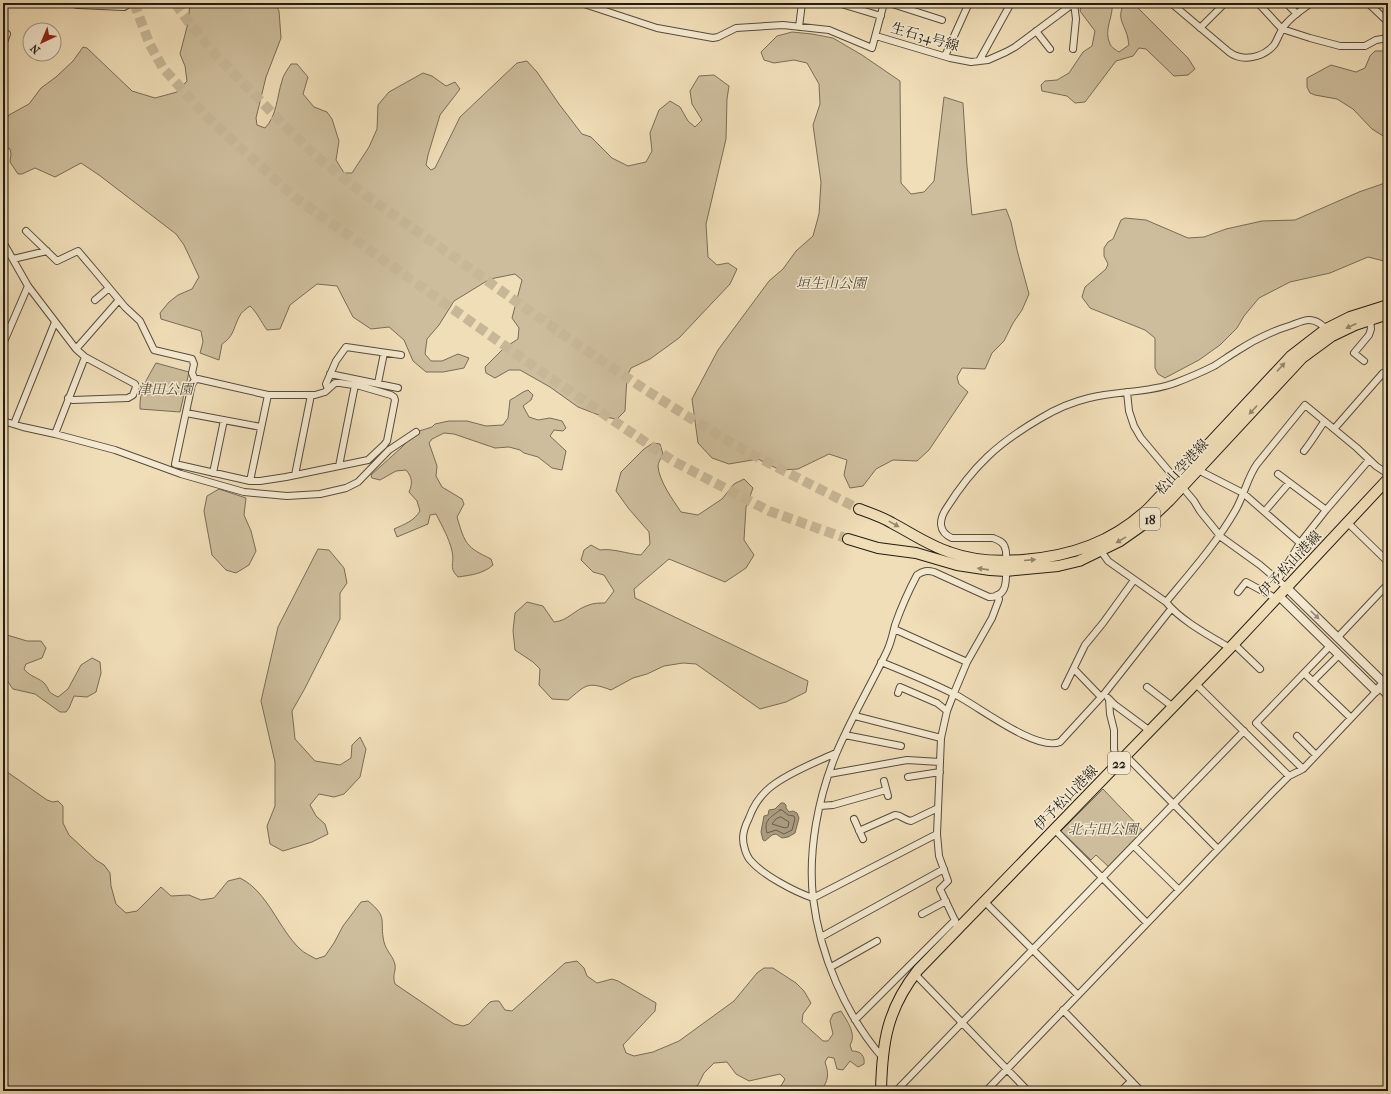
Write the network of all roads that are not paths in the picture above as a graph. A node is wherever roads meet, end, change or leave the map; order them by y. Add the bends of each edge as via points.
1 (70, 3) edge
2 (131, 3) edge
3 (581, 3) edge
4 (694, 3) edge
5 (698, 3) edge
6 (802, 3) edge
7 (840, 3) edge
8 (884, 3) edge
9 (889, 3) edge
10 (969, 3) edge
11 (1009, 3) edge
12 (1073, 3) edge
13 (1171, 3) edge
14 (1225, 3) edge
15 (1258, 3) edge
16 (1286, 3) edge
17 (1311, 3) edge
18 (1368, 3) edge
19 (1297, 14) junction
20 (880, 16) junction
21 (942, 20) dead end
22 (1388, 22) edge
23 (800, 27) junction
24 (1200, 28) junction
25 (1282, 29) junction
26 (3, 31) edge
27 (1036, 31) junction
28 (876, 36) junction
29 (1388, 38) edge
30 (3, 45) edge
31 (1050, 49) dead end
32 (1074, 49) dead end
33 (945, 56) junction
34 (979, 61) junction
35 (26, 231) dead end
36 (3, 242) edge
37 (47, 251) junction
38 (13, 259) junction
39 (28, 286) junction
40 (109, 288) junction
41 (95, 300) dead end
42 (120, 300) junction
43 (1388, 305) edge
44 (1388, 314) edge
45 (1370, 319) junction
46 (55, 322) junction
47 (1329, 332) junction
48 (4, 340) edge
49 (76, 350) junction
50 (384, 353) junction
51 (401, 355) dead end
52 (85, 357) junction
53 (1364, 362) dead end
54 (1383, 372) dead end
55 (330, 374) junction
56 (195, 380) junction
57 (378, 383) junction
58 (355, 385) junction
59 (398, 388) dead end
60 (328, 389) junction
61 (1127, 392) junction
62 (268, 395) junction
63 (311, 395) junction
64 (68, 398) junction
65 (186, 413) junction
66 (224, 420) junction
67 (3, 421) edge
68 (1324, 422) junction
69 (14, 424) junction
70 (261, 427) junction
71 (1334, 430) junction
72 (416, 432) dead end
73 (55, 434) junction
74 (1304, 451) dead end
75 (1369, 460) junction
76 (175, 464) junction
77 (339, 466) junction
78 (170, 470) junction
79 (1198, 470) junction
80 (213, 473) junction
81 (295, 474) junction
82 (1278, 474) dead end
83 (1388, 474) edge
84 (1388, 479) edge
85 (250, 481) junction
86 (1289, 483) junction
87 (1179, 484) junction
88 (1243, 493) junction
89 (859, 509) tunnel mouth
90 (1326, 510) junction
91 (1265, 511) junction
92 (1348, 522) junction
93 (1219, 534) junction
94 (848, 539) tunnel mouth
95 (1300, 543) junction
96 (1101, 551) junction
97 (1388, 562) edge
98 (1006, 566) junction
99 (1134, 580) junction
100 (1278, 580) junction
101 (1388, 584) edge
102 (1287, 588) junction
103 (1238, 592) dead end
104 (997, 595) junction
105 (1278, 597) junction
106 (1166, 602) junction
107 (1171, 609) junction
108 (894, 630) junction
109 (1338, 637) junction
110 (1232, 646) junction
111 (1330, 646) junction
112 (1339, 655) junction
113 (881, 662) junction
114 (967, 662) junction
115 (1074, 669) junction
116 (1260, 669) dead end
117 (1304, 673) junction
118 (1313, 681) junction
119 (1196, 684) junction
120 (1382, 685) edge
121 (1065, 686) dead end
122 (1147, 687) dead end
123 (898, 693) dead end
124 (954, 694) junction
125 (1388, 695) edge
126 (1103, 696) junction
127 (1109, 699) junction
128 (1173, 707) junction
129 (947, 711) junction
130 (855, 716) junction
131 (1350, 718) junction
132 (1150, 731) junction
133 (1244, 731) junction
134 (845, 736) junction
135 (1297, 736) dead end
136 (941, 738) junction
137 (901, 746) dead end
138 (836, 753) junction
139 (1316, 755) junction
140 (1124, 758) junction
141 (940, 762) junction
142 (1303, 769) junction
143 (940, 772) junction
144 (829, 774) junction
145 (1290, 776) junction
146 (908, 777) dead end
147 (884, 781) dead end
148 (1174, 804) junction
149 (820, 806) junction
150 (938, 808) junction
151 (854, 819) dead end
152 (1055, 830) junction
153 (859, 831) junction
154 (937, 834) junction
155 (862, 839) dead end
156 (1134, 846) junction
157 (1218, 849) junction
158 (944, 869) junction
159 (1103, 878) junction
160 (1179, 890) junction
161 (813, 898) junction
162 (946, 901) junction
163 (985, 902) junction
164 (922, 914) dead end
165 (1147, 923) junction
166 (956, 924) junction
167 (821, 937) junction
168 (877, 941) dead end
169 (1033, 950) junction
170 (831, 967) junction
171 (899, 976) junction
172 (912, 978) junction
173 (1078, 995) junction
174 (1063, 1010) junction
175 (855, 1020) junction
176 (963, 1023) junction
177 (882, 1057) junction
178 (1007, 1069) junction
179 (1131, 1081) junction
180 (881, 1091) edge
181 (896, 1091) edge
182 (986, 1091) edge
183 (1028, 1091) edge
184 (1121, 1091) edge
185 (1141, 1091) edge

1 - 2 street via 124,6
3 - 23 street, 生石34号線 via 656,28 713,38 736,28 783,24
4 - 5 street
6 - 23 street
7 - 20 street
8 - 20 street
9 - 21 street
10 - 33 street
11 - 34 street
12 - 27 street, 生石34号線
12 - 32 street via 1076,18
13 - 24 street
14 - 24 street
15 - 25 street
16 - 19 street
17 - 19 street
18 - 22 street
19 - 25 street
20 - 28 street
23 - 28 street, 生石34号線 via 829,30 872,48
24 - 25 street via 1234,56 1241,58 1254,57 1267,51 1273,46
25 - 29 street via 1340,46 1365,46 1376,40
26 - 30 street via 7,34
27 - 31 street
27 - 34 street, 生石34号線 via 1006,52
28 - 33 street, 生石34号線
33 - 34 street, 生石34号線
35 - 37 street
36 - 38 street
37 - 38 street
37 - 40 street via 57,261 78,251
38 - 39 street
39 - 46 street
39 - 48 street
40 - 41 street
40 - 42 street
42 - 49 street
42 - 56 street via 140,321 154,350 192,359
43 - 47 main road, 松山空港線 / 18 via 1350,317
44 - 45 main road, 松山空港線 / 18
45 -> 47 main road, 松山空港線 / 18
45 - 53 street via 1369,335 1354,353
46 - 49 street
46 - 69 street
47 - 61 street via 1316,321 1301,322 1257,339 1214,366 1173,384
47 -> 79 main road, 松山空港線 / 18
87 -> 47 main road, 松山空港線 / 18 via 1291,356
49 - 52 street
50 - 51 street
50 - 55 street via 346,347
50 - 57 street
52 - 64 street
52 - 64 street via 135,384 133,395 128,398
54 - 71 street
55 - 57 street
55 - 60 street via 326,384
56 - 62 street
56 - 65 street
57 - 59 street
58 - 60 street via 335,383
58 - 77 street
58 - 77 street via 394,397 395,400 384,445 368,460
60 - 63 street via 321,394
61 - 87 street via 1134,426
61 - 98 street via 1074,402 1026,426 991,452 958,491 942,516 941,529 952,538 999,540 1006,548
62 - 63 street
62 - 70 street
63 - 81 street
64 - 73 street
65 - 66 street
65 - 76 street
66 - 70 street
66 - 80 street
67 - 69 street
68 - 71 street
68 - 74 street
68 - 88 street via 1305,405 1256,464
69 - 73 street
70 - 85 street
71 - 75 street
72 - 78 street via 389,450 358,482 346,488 320,494 287,496 244,492
73 - 78 street via 115,450
75 - 83 street
75 - 90 street
76 - 78 street
76 - 80 street
77 - 81 street
79 - 87 main road, 松山空港線 / 18
79 - 88 street
80 - 85 street
81 - 85 street
82 - 86 street
84 - 92 main road, 伊予松山港線 / 22
86 - 90 street
86 - 91 street
87 - 93 street
87 -> 96 main road, 松山空港線 / 18 via 1147,522
98 -> 87 main road, 松山空港線 / 18 via 1063,555 1102,541 1138,518
88 - 91 street
88 - 93 street via 1235,512
89 -> 98 main road, 松山空港線 / 18 via 892,522 923,541 950,553
90 - 95 street
91 - 95 street
92 - 97 street
92 - 102 main road, 伊予松山港線 / 22
93 - 100 street
93 - 106 street
98 -> 94 main road, 松山空港線 / 18 via 990,570 957,565 916,552 878,548
95 - 100 street
96 - 98 main road, 松山空港線 / 18 via 1069,564
96 - 99 street via 1108,561
98 - 104 street via 1005,587
99 - 106 street
99 - 115 street via 1085,645
100 - 102 street
101 - 109 street
102 - 105 main road, 伊予松山港線 / 22
102 -> 109 street
103 - 105 street via 1246,582
104 - 108 street via 989,597 934,572 923,572 917,575 914,581
104 - 114 street via 999,599 992,618
105 - 110 main road, 伊予松山港線 / 22
105 - 111 street
106 - 107 street
107 - 110 street via 1201,630
107 - 126 street
108 - 113 street
108 - 114 street
109 - 120 street
110 - 116 street
110 - 119 main road, 伊予松山港線 / 22
111 - 112 street
111 - 117 street
112 - 118 street
112 - 120 street
113 - 124 street
113 - 130 street
114 - 124 street
115 - 121 street
115 - 126 street
117 - 118 street
117 - 142 street via 1256,723
118 - 131 street
119 - 128 main road, 伊予松山港線 / 22
119 - 133 street
120 - 125 street
120 - 131 street
122 - 128 street
123 - 129 street via 900,687 937,703
124 - 126 street via 1012,729 1050,744 1060,742
124 - 129 street
126 - 127 street
127 - 132 street
127 - 140 street via 1115,754
128 - 132 main road, 伊予松山港線 / 22
129 - 136 street
130 - 134 street
130 - 136 street
131 - 139 street
132 - 140 main road, 伊予松山港線 / 22
133 - 145 street
133 - 148 street
134 - 137 street
134 - 138 street
135 - 139 street
136 - 141 street
138 - 144 street
138 - 161 street via 776,783 752,809 742,838 750,860 765,873
139 - 142 street
140 - 148 street
140 - 152 main road, 伊予松山港線 / 22
141 - 143 street
141 - 144 street via 907,760
142 - 145 street
143 - 146 street
143 - 150 street
144 - 149 street
145 - 157 street
147 - 149 street via 887,793
148 - 156 street
148 - 157 street
149 - 161 street via 812,861
150 - 153 street via 911,821 895,815
150 - 154 street
151 - 153 street
152 - 159 street
152 - 163 main road, 伊予松山港線 / 22
153 - 155 street
154 - 158 street
154 - 161 street
156 - 159 street
156 - 160 street
157 - 160 street
158 - 162 street via 948,881 940,889
158 - 167 street
159 - 165 street
159 - 169 street
160 - 165 street
161 - 167 street
162 - 164 street
162 - 166 street
163 - 166 main road, 伊予松山港線 / 22
163 - 169 street
165 - 173 street
166 - 171 street
166 - 172 main road, 伊予松山港線 / 22
167 - 170 street
168 - 170 street
169 - 173 street
169 - 176 street
170 - 175 street
171 - 172 street
171 - 175 street
172 - 176 street
172 - 177 main road, 伊予松山港線 / 22 via 891,1017
173 - 174 street
174 - 178 street
174 - 179 street
175 - 177 street
176 - 178 street
176 - 181 street
177 - 180 main road, 伊予松山港線 / 22
178 - 182 street
178 - 183 street
179 - 184 street
179 - 185 street

